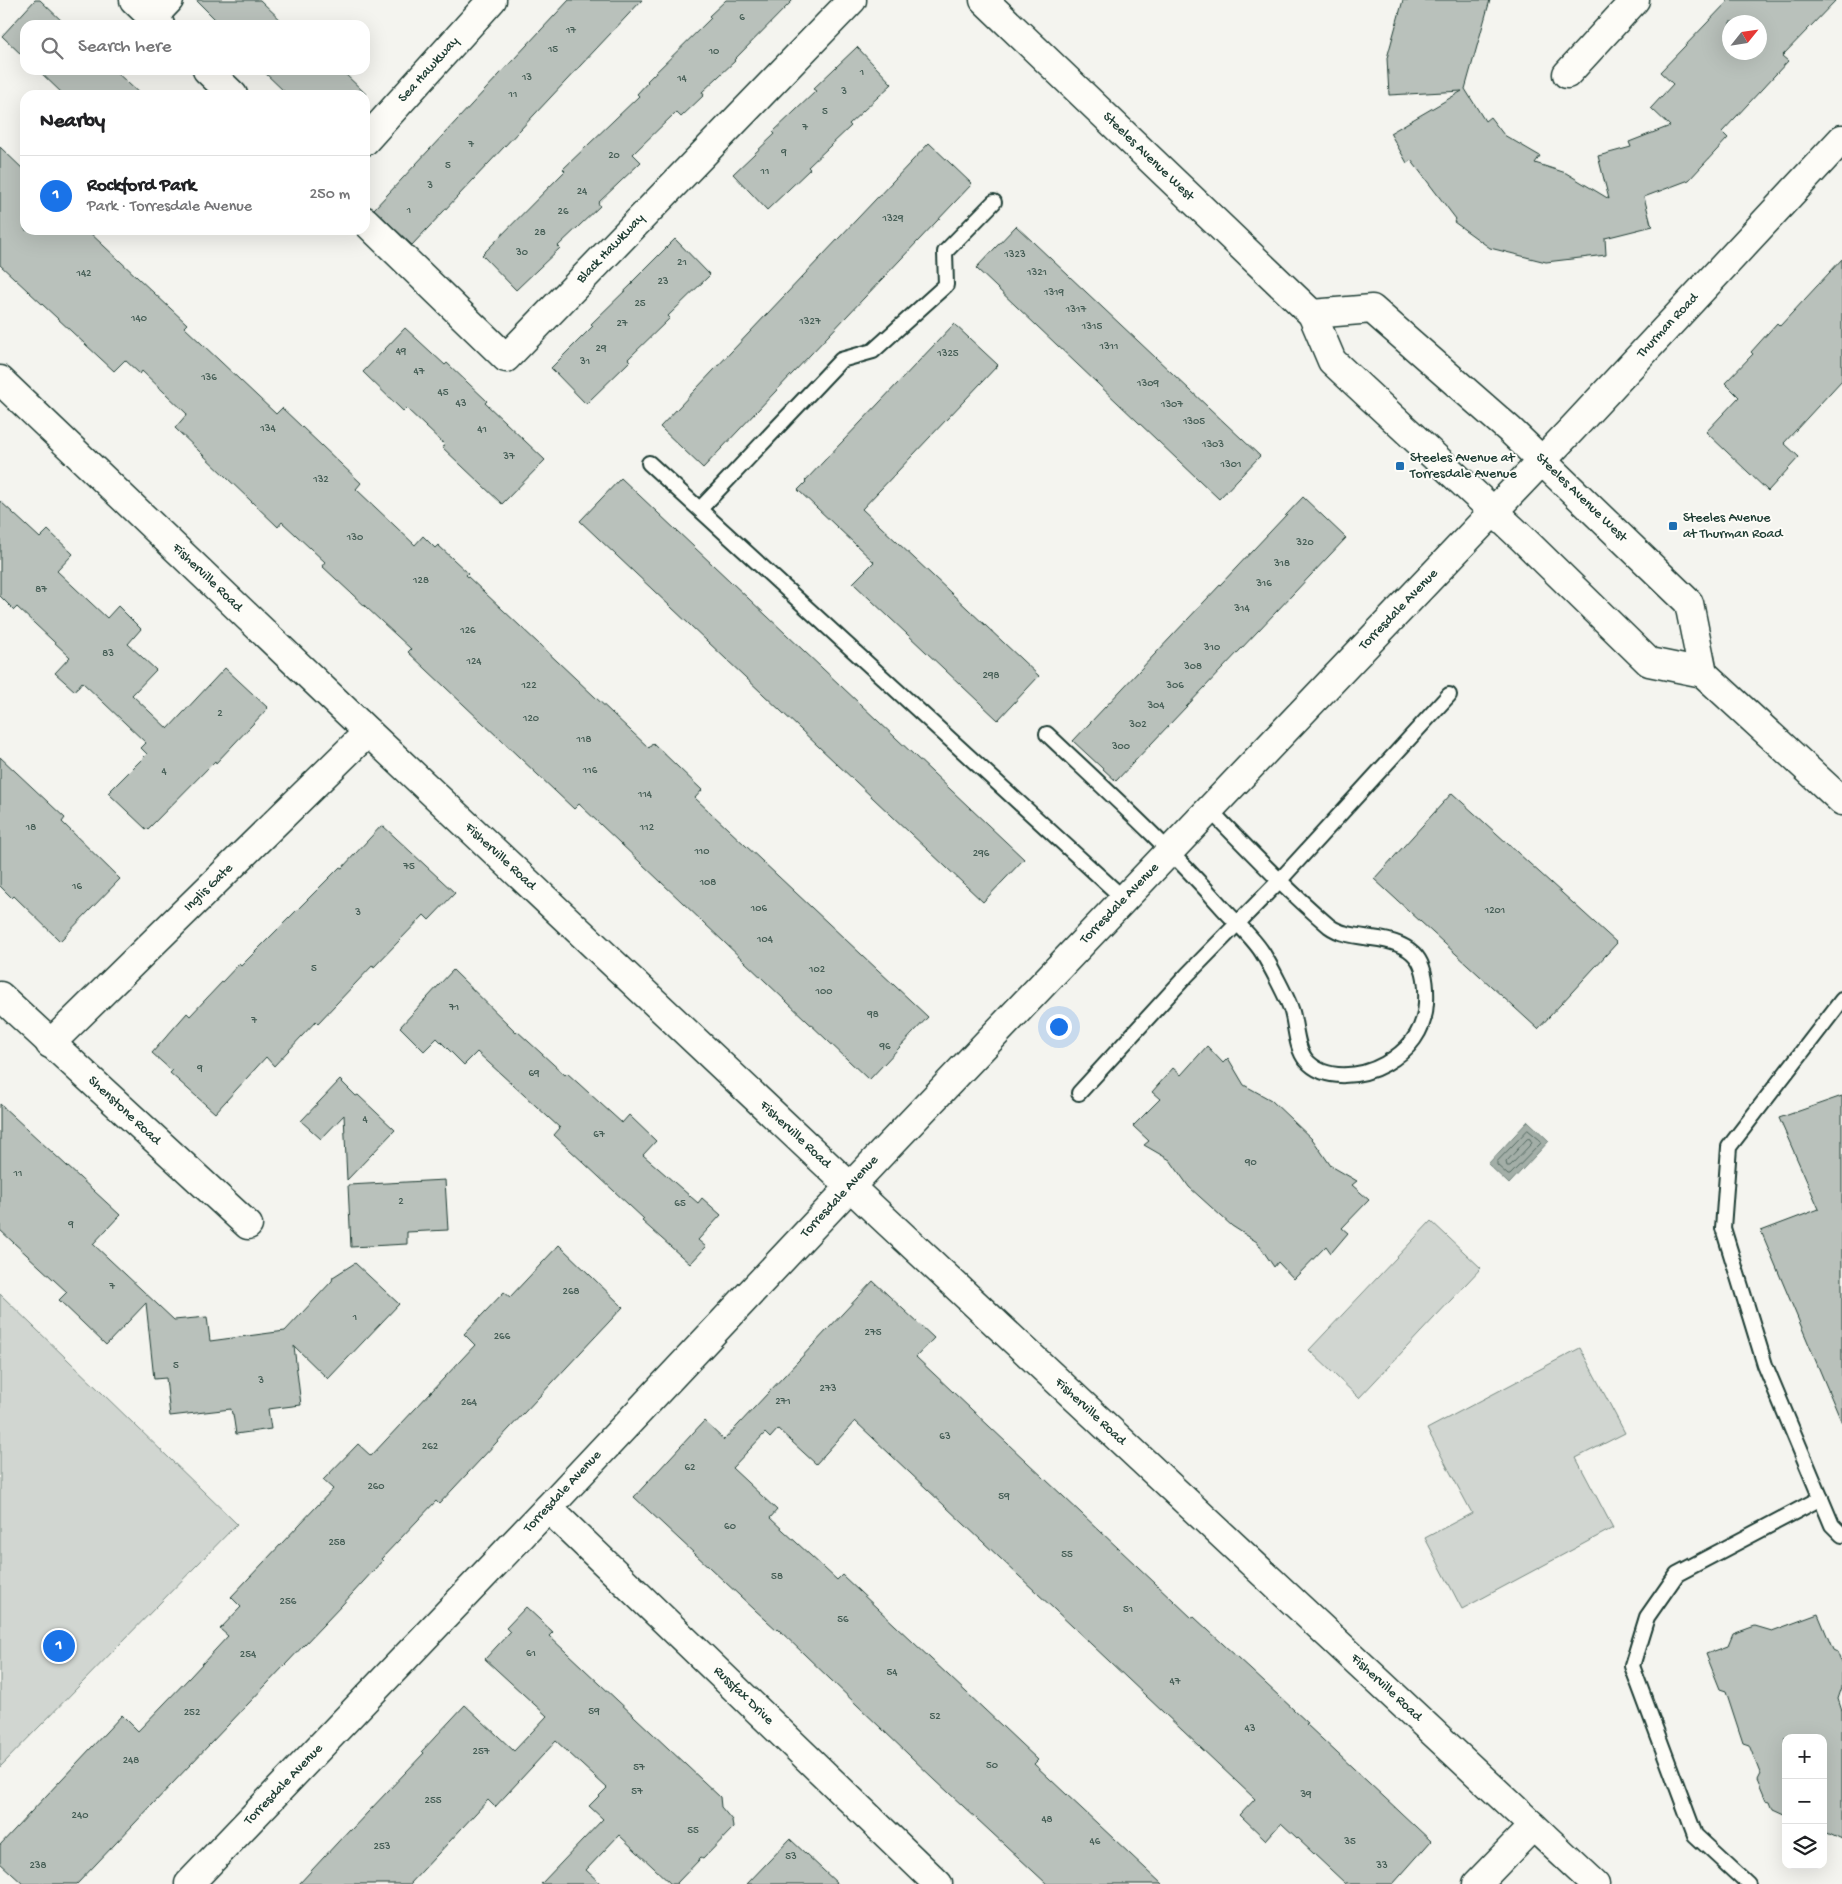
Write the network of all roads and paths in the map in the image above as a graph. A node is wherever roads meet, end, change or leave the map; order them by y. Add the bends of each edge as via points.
1 (492, 0) edge
2 (852, 0) edge
3 (984, 0) edge
4 (1634, 0) edge
5 (1567, 74) dead end
6 (212, 75) edge
7 (228, 90) edge
8 (370, 135) edge
9 (1842, 139) edge
10 (994, 202) dead end
11 (370, 227) edge
12 (1312, 314) junction
13 (0, 380) edge
14 (1541, 459) junction
15 (649, 462) dead end
16 (700, 509) junction
17 (1493, 512) junction
18 (1703, 672) junction
19 (1449, 695) dead end
20 (368, 732) junction
21 (1047, 734) dead end
22 (1842, 801) edge
23 (1210, 810) junction
24 (1170, 851) junction
25 (1280, 880) junction
26 (1124, 899) junction
27 (1237, 925) junction
28 (0, 996) edge
29 (1842, 1000) edge
30 (50, 1044) junction
31 (1079, 1093) dead end
32 (850, 1187) junction
33 (248, 1225) dead end
34 (1820, 1498) junction
35 (548, 1508) junction
36 (1839, 1528) edge
37 (1534, 1826) junction
38 (190, 1884) edge
39 (938, 1884) edge
40 (1477, 1884) edge
41 (1595, 1884) edge
42 (1748, 1884) edge

1 - 8 street, Sea Hawkway
2 - 11 street, Black Hawkway via 506,358
3 - 12 street, Steeles Avenue West
4 - 5 street
6 - 7 street
9 - 14 street, Thurman Road
10 - 16 lane via 945,252 946,286 874,351 841,360
12 - 14 street, Steeles Avenue West via 1372,308
12 - 17 street, Steeles Avenue West via 1332,361
13 - 20 street, Fisherville Road
14 - 17 street, Thurman Road
14 - 18 street, Steeles Avenue West via 1689,603
15 - 16 lane
16 - 26 lane
17 - 18 street, Steeles Avenue West via 1648,662
17 - 23 street, Torresdale Avenue
18 - 22 street
19 - 25 lane
20 - 30 street, Inglis Gate
20 - 32 street, Fisherville Road
21 - 24 lane
23 - 24 street, Torresdale Avenue
23 - 25 lane
24 - 26 street, Torresdale Avenue
24 - 27 lane
25 - 27 lane
25 - 27 lane via 1332,928 1353,936 1395,941 1412,952 1422,966 1427,983 1426,1010 1413,1041 1402,1053 1383,1065 1356,1075 1324,1072 1305,1059 1296,1036 1292,1010 1262,952
26 - 32 street, Torresdale Avenue
27 - 31 lane
28 - 30 street, Shenstone Road
29 - 34 lane via 1729,1147 1723,1228 1764,1365
30 - 33 street, Shenstone Road
32 - 35 street, Torresdale Avenue
32 - 37 street, Fisherville Road
34 - 36 lane
34 - 42 lane via 1677,1574 1647,1617 1632,1666 1695,1835
35 - 38 street, Torresdale Avenue
35 - 39 street, Russfax Drive
37 - 40 street
37 - 41 street, Fisherville Road

